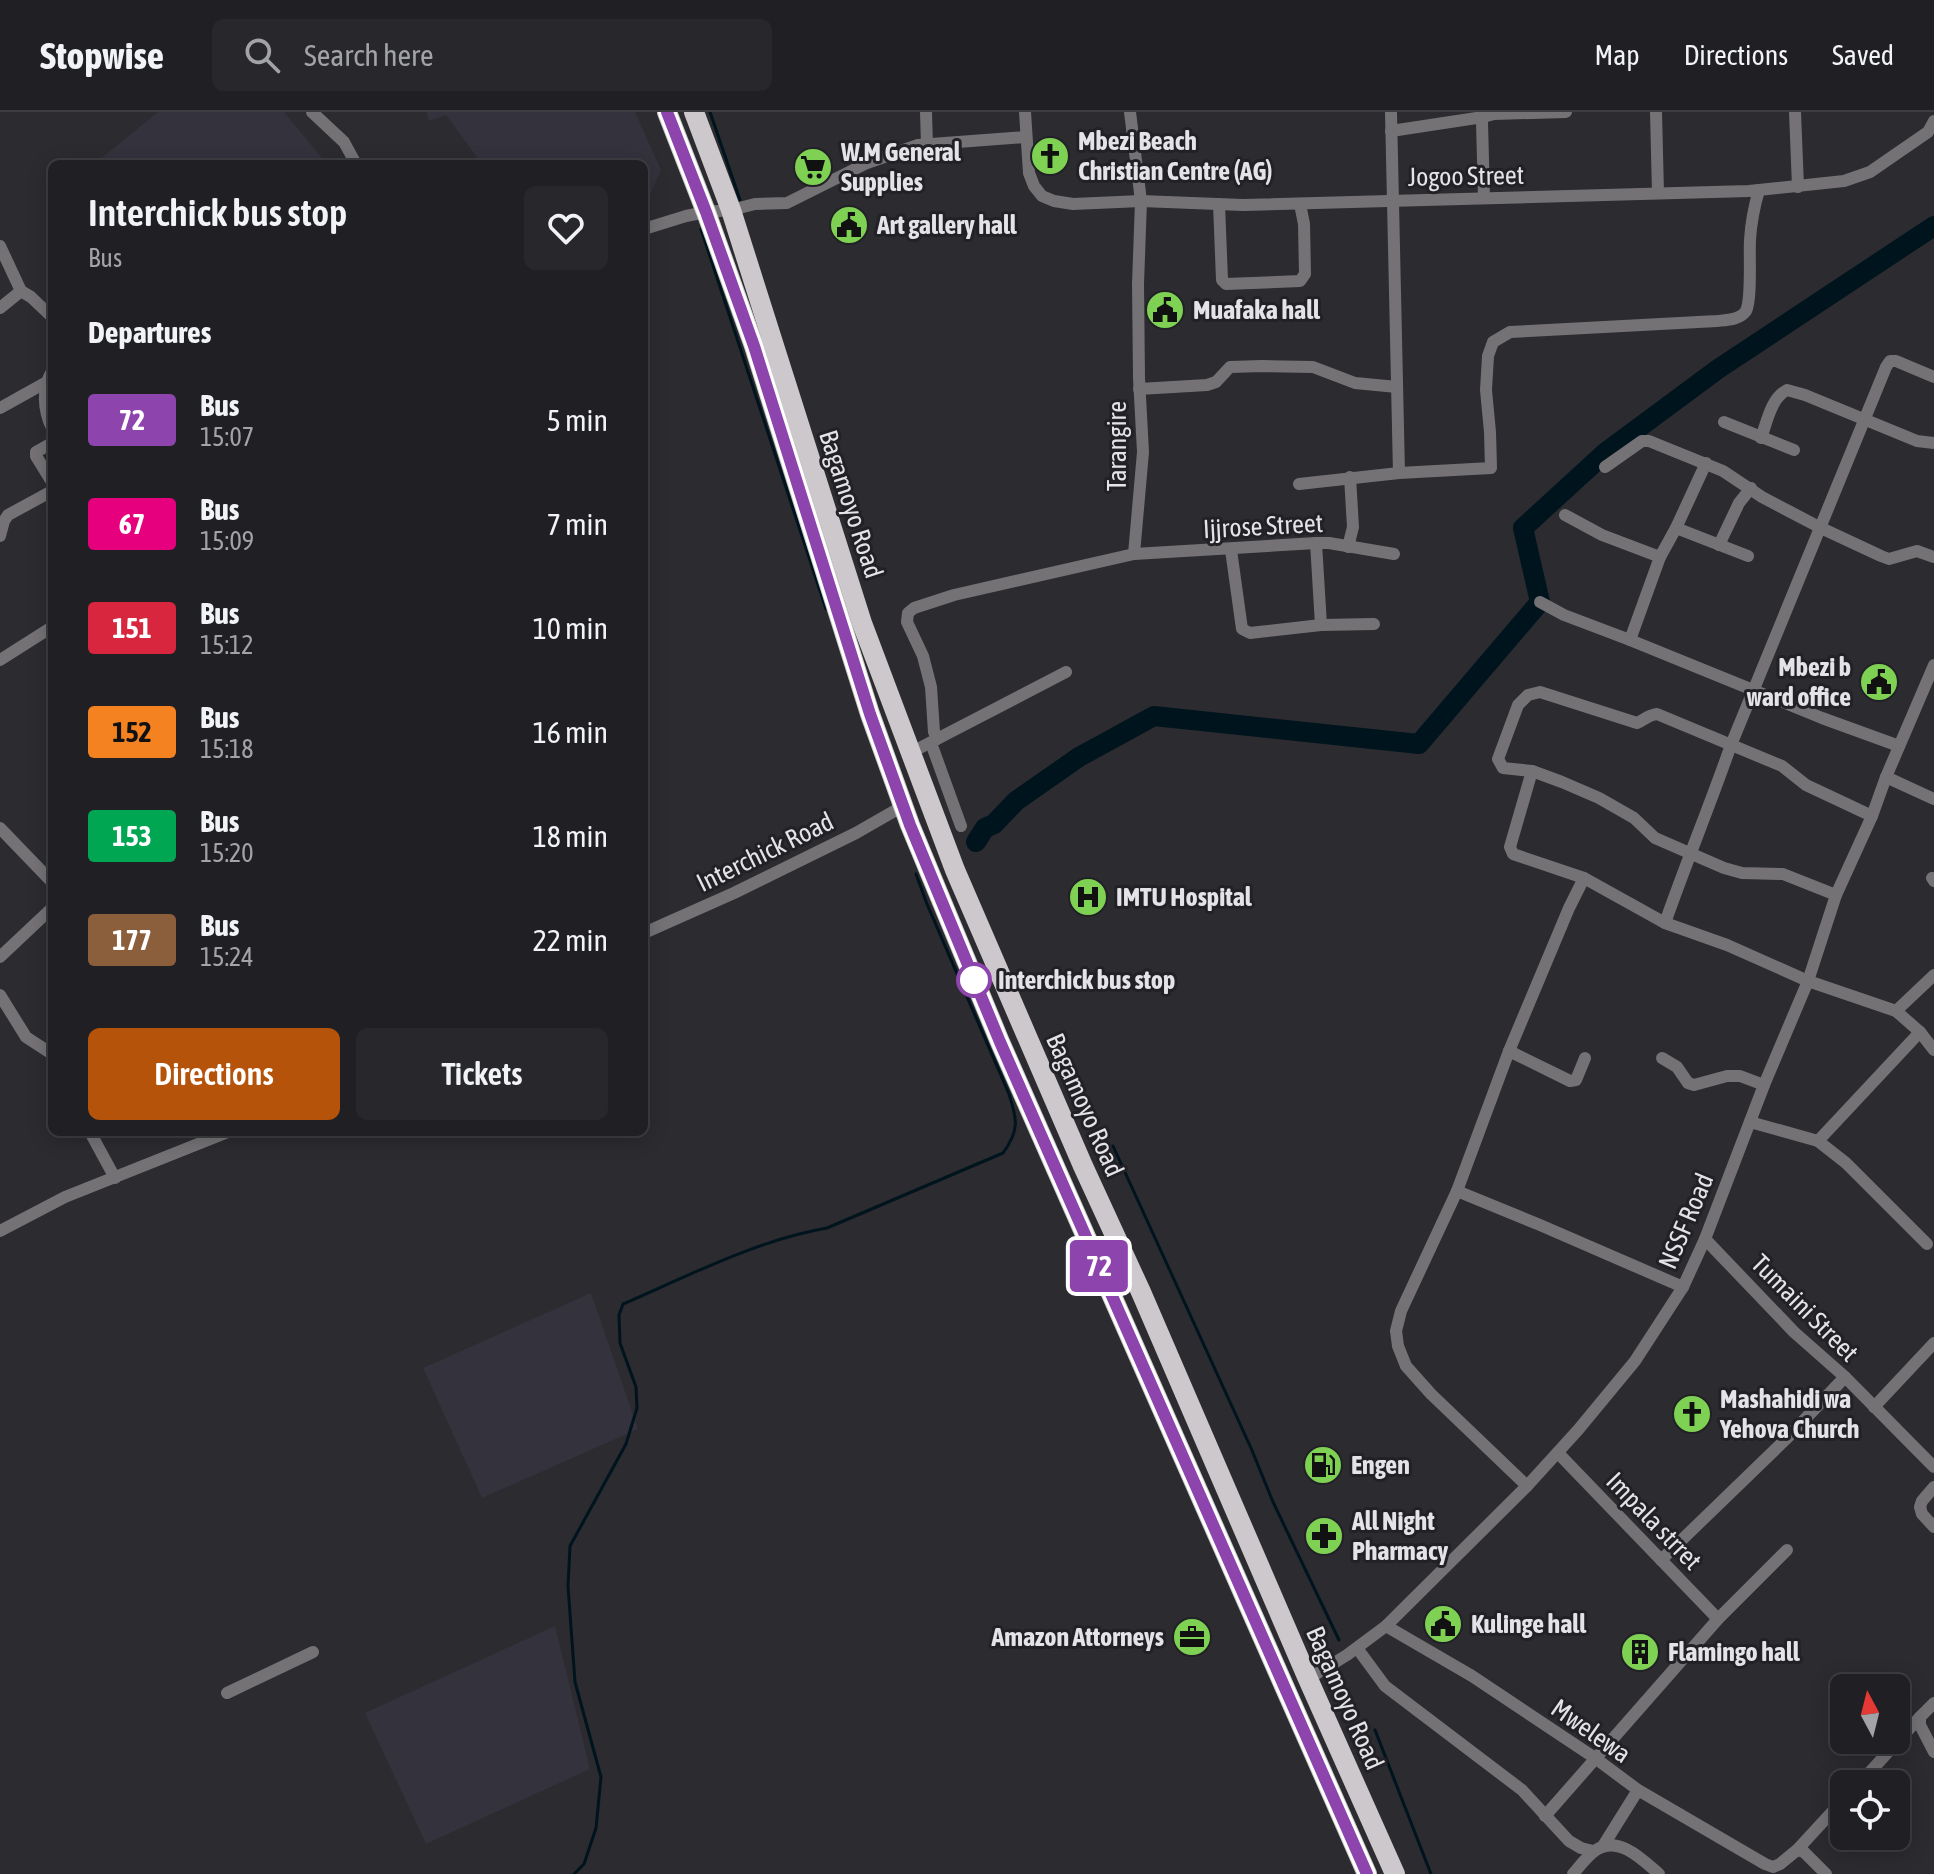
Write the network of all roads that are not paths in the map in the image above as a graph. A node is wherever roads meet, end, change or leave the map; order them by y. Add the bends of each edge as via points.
1 (312, 112) edge
2 (667, 112) edge
3 (694, 112) edge
4 (926, 112) edge
5 (1025, 112) edge
6 (1130, 112) edge
7 (1391, 112) edge
8 (1566, 112) edge
9 (1656, 112) edge
10 (1795, 112) edge
11 (1483, 117) junction
12 (1934, 121) edge
13 (1391, 131) junction
14 (1026, 137) junction
15 (927, 145) junction
16 (354, 160) edge
17 (1798, 187) junction
18 (1759, 190) junction
19 (1658, 193) junction
20 (1484, 198) junction
21 (1392, 200) junction
22 (1141, 201) junction
23 (1219, 204) junction
24 (1300, 204) junction
25 (731, 210) junction
26 (706, 212) junction
27 (648, 228) edge
28 (0, 246) edge
29 (21, 291) junction
30 (0, 308) edge
31 (48, 313) edge
32 (1934, 377) edge
33 (48, 378) edge
34 (45, 383) junction
35 (1397, 387) junction
36 (1139, 389) junction
37 (0, 408) edge
38 (48, 417) edge
39 (1865, 420) junction
40 (1724, 422) dead end
41 (1761, 438) junction
42 (1934, 443) edge
43 (48, 445) edge
44 (1794, 450) dead end
45 (1706, 463) junction
46 (1605, 467) dead end
47 (1399, 473) junction
48 (48, 476) edge
49 (1350, 477) junction
50 (1299, 484) dead end
51 (1751, 488) junction
52 (48, 493) edge
53 (1565, 515) dead end
54 (1676, 528) junction
55 (1821, 528) junction
56 (0, 536) edge
57 (1316, 543) junction
58 (1719, 545) junction
59 (1348, 547) junction
60 (1231, 550) junction
61 (1134, 554) junction
62 (1394, 554) dead end
63 (1748, 556) dead end
64 (1660, 557) junction
65 (1934, 557) edge
66 (1540, 602) dead end
67 (1374, 624) dead end
68 (1321, 625) junction
69 (48, 630) edge
70 (1630, 640) junction
71 (0, 660) edge
72 (1934, 665) edge
73 (1066, 672) dead end
74 (1930, 689) edge
75 (1753, 691) junction
76 (934, 741) junction
77 (1731, 745) junction
78 (1899, 746) junction
79 (910, 753) junction
80 (1532, 771) junction
81 (1886, 777) junction
82 (1934, 799) edge
83 (903, 806) junction
84 (1872, 816) junction
85 (961, 826) dead end
86 (0, 828) edge
87 (1689, 854) junction
88 (48, 878) edge
89 (1584, 878) junction
90 (1836, 895) junction
91 (48, 912) edge
92 (1665, 923) junction
93 (648, 931) edge
94 (0, 957) edge
95 (1934, 975) edge
96 (1808, 981) junction
97 (0, 995) edge
98 (1896, 1011) junction
99 (1920, 1032) junction
100 (48, 1049) edge
101 (1934, 1050) edge
102 (1509, 1051) junction
103 (1585, 1058) dead end
104 (1662, 1058) dead end
105 (1764, 1085) junction
106 (1750, 1122) junction
107 (92, 1136) edge
108 (218, 1136) edge
109 (1818, 1141) junction
110 (115, 1178) junction
111 (1457, 1191) junction
112 (0, 1231) edge
113 (1705, 1239) junction
114 (1927, 1244) dead end
115 (1683, 1287) junction
116 (1934, 1343) edge
117 (1845, 1377) junction
118 (1874, 1407) junction
119 (1558, 1453) junction
120 (1934, 1467) edge
121 (1527, 1486) junction
122 (1934, 1487) edge
123 (1934, 1527) edge
124 (1787, 1550) dead end
125 (1661, 1560) junction
126 (1718, 1619) junction
127 (1386, 1626) junction
128 (1357, 1648) junction
129 (313, 1652) dead end
130 (1308, 1679) junction
131 (227, 1693) dead end
132 (1934, 1703) edge
133 (1920, 1717) junction
134 (1934, 1752) edge
135 (1595, 1758) junction
136 (1872, 1770) edge
137 (1638, 1790) junction
138 (1830, 1814) edge
139 (1545, 1816) junction
140 (1598, 1849) junction
141 (1797, 1850) junction
142 (1392, 1866) edge
143 (1362, 1872) edge
144 (1573, 1874) edge
145 (1659, 1874) edge
146 (1826, 1874) edge

1 - 16 street via 344,142
2 - 26 highway, Bagamoyo Road
3 - 25 highway, Bagamoyo Road
4 - 15 street
5 - 14 street, Jogoo Street
6 - 22 street, Tarangire
7 - 13 street
8 - 11 street
9 - 19 street
10 - 17 street
11 - 13 street
11 - 20 street
12 - 17 street, Jogoo Street via 1928,132 1858,178
13 - 21 street
14 - 15 street
14 - 22 street, Jogoo Street via 1029,173 1042,196 1073,204
15 - 25 street via 867,163 787,203
17 - 18 street, Jogoo Street
18 - 19 street, Jogoo Street
18 - 47 street via 1746,311 1730,320 1510,332 1493,342 1488,356 1491,468
19 - 20 street, Jogoo Street
20 - 21 street, Jogoo Street
21 - 24 street, Jogoo Street
21 - 35 street
22 - 23 street, Jogoo Street
22 - 36 street, Tarangire
23 - 24 street, Jogoo Street
23 - 24 street via 1226,284 1302,279 1305,237
25 - 26 street
25 - 79 highway, Bagamoyo Road via 862,623
26 - 27 street
26 - 83 highway, Bagamoyo Road
28 - 29 street
29 - 30 street
29 - 31 street
32 - 39 street via 1890,361
33 - 34 street
34 - 37 street
34 - 38 street
35 - 36 street via 1355,383 1313,367 1262,366 1230,367 1207,385
35 - 47 street
36 - 61 street, Tarangire via 1143,452
39 - 41 street via 1787,390 1776,400
39 - 42 street
39 - 55 street
40 - 41 street
41 - 44 street
43 - 48 street via 36,456
45 - 46 street via 1642,441
45 - 51 street
45 - 54 street
47 - 49 street
49 - 50 street
49 - 59 street via 1353,527
51 - 55 street
51 - 58 street
52 - 56 street via 8,515
53 - 64 street
54 - 58 street
54 - 64 street
55 - 65 street via 1889,559 1917,551
55 - 75 street
57 - 59 street, Ijjrose Street
57 - 60 street, Ijjrose Street
57 - 68 street
58 - 63 street
59 - 62 street, Ijjrose Street
60 - 61 street, Ijjrose Street
60 - 68 street via 1242,629 1250,633
61 - 76 street via 954,595 908,613 931,687
64 - 70 street
66 - 70 street
67 - 68 street
69 - 71 street
70 - 75 street
72 - 74 street, NSSF Road
73 - 76 street
74 - 78 street, NSSF Road
75 - 77 street
75 - 78 street
76 - 79 street
76 - 85 street
77 - 80 street via 1657,714 1637,723 1540,692 1518,705 1498,759 1503,768
77 - 84 street via 1782,766 1806,785
77 - 87 street
78 - 81 street, NSSF Road
79 - 130 highway, Bagamoyo Road via 955,870
80 - 87 street via 1599,798 1634,818 1655,838
80 - 89 street via 1510,851
81 - 82 street
81 - 84 street, NSSF Road
83 - 93 street, Interchick Road
83 - 143 highway, Bagamoyo Road via 1000,1042
84 - 90 street, NSSF Road
86 - 88 street
87 - 90 street via 1742,873 1783,874
87 - 92 street
89 - 92 street
89 - 102 street
90 - 96 street, NSSF Road
91 - 94 street
92 - 96 street
95 - 98 street
96 - 98 street
96 - 105 street, NSSF Road
97 - 100 street via 26,1037
98 - 99 street
99 - 101 street
99 - 109 street
102 - 103 street via 1570,1081 1576,1080
102 - 111 street
104 - 105 street via 1694,1085 1740,1076
105 - 106 street, NSSF Road
106 - 109 street
106 - 113 street, NSSF Road
107 - 110 street
108 - 110 street
109 - 114 street
110 - 112 street
111 - 115 street
111 - 121 street via 1401,1311 1398,1346 1406,1366 1431,1394
113 - 115 street, NSSF Road
113 - 117 street, Tumaini Street
115 - 119 street, NSSF Road via 1635,1361
116 - 118 street
117 - 118 street, Tumaini Street
117 - 125 street
118 - 120 street, Tumaini Street
119 - 121 street, NSSF Road
119 - 125 street, Impala strret
121 - 127 street, NSSF Road
122 - 123 street via 1920,1507
124 - 126 street
125 - 126 street, Impala strret
126 - 135 street
127 - 128 street, NSSF Road
127 - 135 street, Mwelewa
128 - 130 street, NSSF Road
128 - 139 street via 1385,1686 1522,1790
129 - 131 street
130 - 142 highway, Bagamoyo Road
132 - 133 street
133 - 134 street
133 - 136 street
135 - 137 street, Mwelewa
135 - 139 street
137 - 140 street
137 - 141 street, Mwelewa via 1773,1867
138 - 141 street
139 - 140 street via 1569,1841
140 - 144 street
140 - 145 street via 1630,1850
141 - 146 street
142 - 143 street

